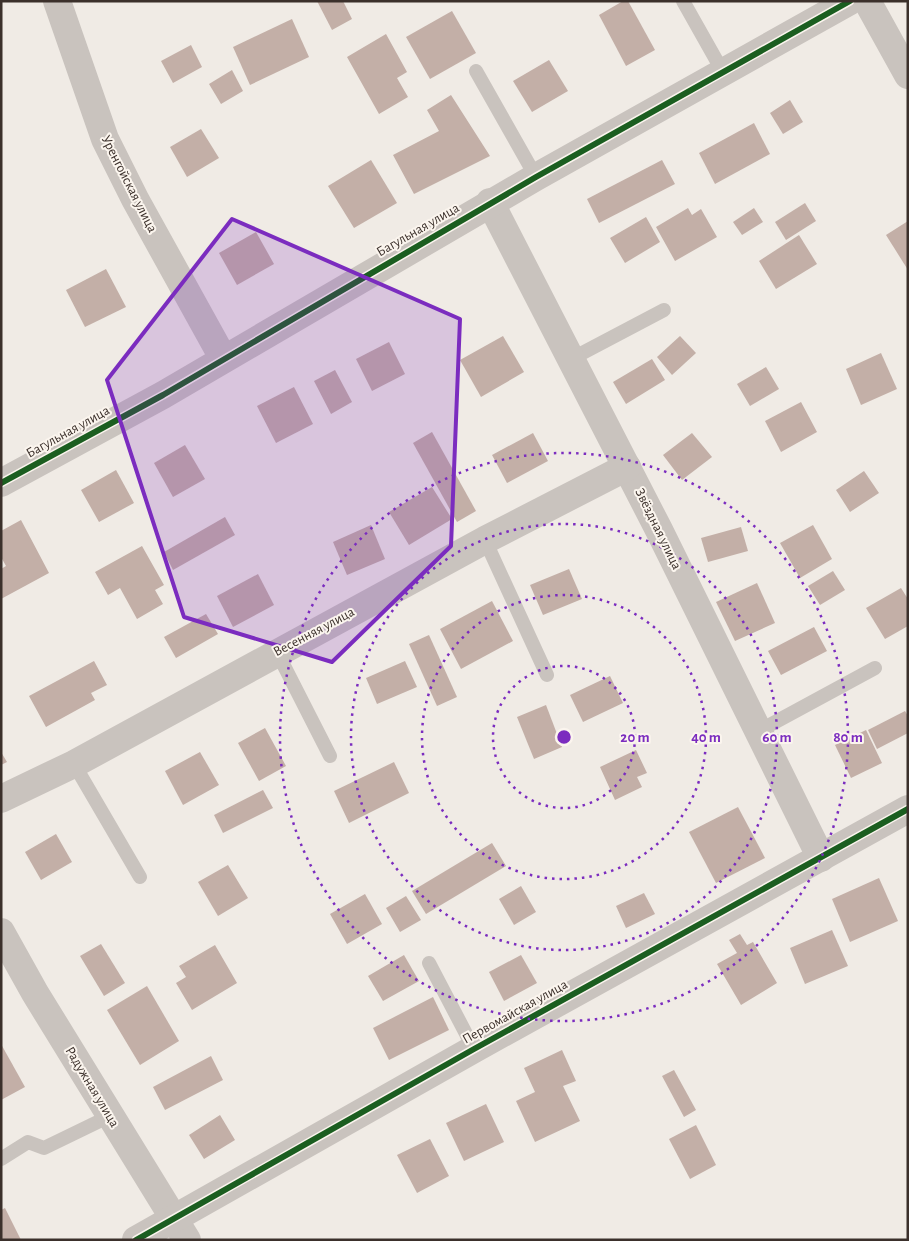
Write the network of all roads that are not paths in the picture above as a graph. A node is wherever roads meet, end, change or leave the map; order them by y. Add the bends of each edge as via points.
1 (57, 1) edge
2 (683, 1) edge
3 (850, 1) edge
4 (867, 1) edge
5 (476, 71) dead end
6 (724, 72) junction
7 (908, 75) edge
8 (536, 176) junction
9 (490, 202) junction
10 (664, 310) dead end
11 (223, 358) junction
12 (571, 359) junction
13 (627, 467) junction
14 (1, 483) edge
15 (485, 540) junction
16 (277, 652) junction
17 (875, 668) dead end
18 (547, 675) dead end
19 (757, 732) junction
20 (330, 756) dead end
21 (74, 764) junction
22 (1, 799) edge
23 (908, 809) edge
24 (820, 858) junction
25 (140, 877) dead end
26 (1, 932) edge
27 (429, 964) dead end
28 (474, 1049) junction
29 (110, 1116) junction
30 (1, 1159) edge
31 (180, 1229) edge
32 (136, 1240) edge

1 - 11 street, Уренгойская улица via 105,139
2 - 6 lane
3 - 6 street, Багульная улица
4 - 7 street
5 - 8 lane
6 - 8 street, Багульная улица
8 - 9 street, Багульная улица
9 - 11 street, Багульная улица
9 - 12 street, Звёздная улица
10 - 12 lane
11 - 14 street, Багульная улица
12 - 13 street, Звёздная улица
13 - 15 street, Весенняя улица
13 - 19 street, Звёздная улица
15 - 16 street, Весенняя улица
15 - 18 lane
16 - 20 lane
16 - 21 street, Весенняя улица
17 - 19 lane
19 - 24 street, Звёздная улица
21 - 22 street, Весенняя улица
21 - 25 lane
23 - 24 street, Первомайская улица
24 - 28 street, Первомайская улица
26 - 29 street, Радужная улица
27 - 28 lane
28 - 31 street, Первомайская улица
29 - 30 lane via 44,1148 28,1142
29 - 31 street, Радужная улица
31 - 32 street, Первомайская улица

